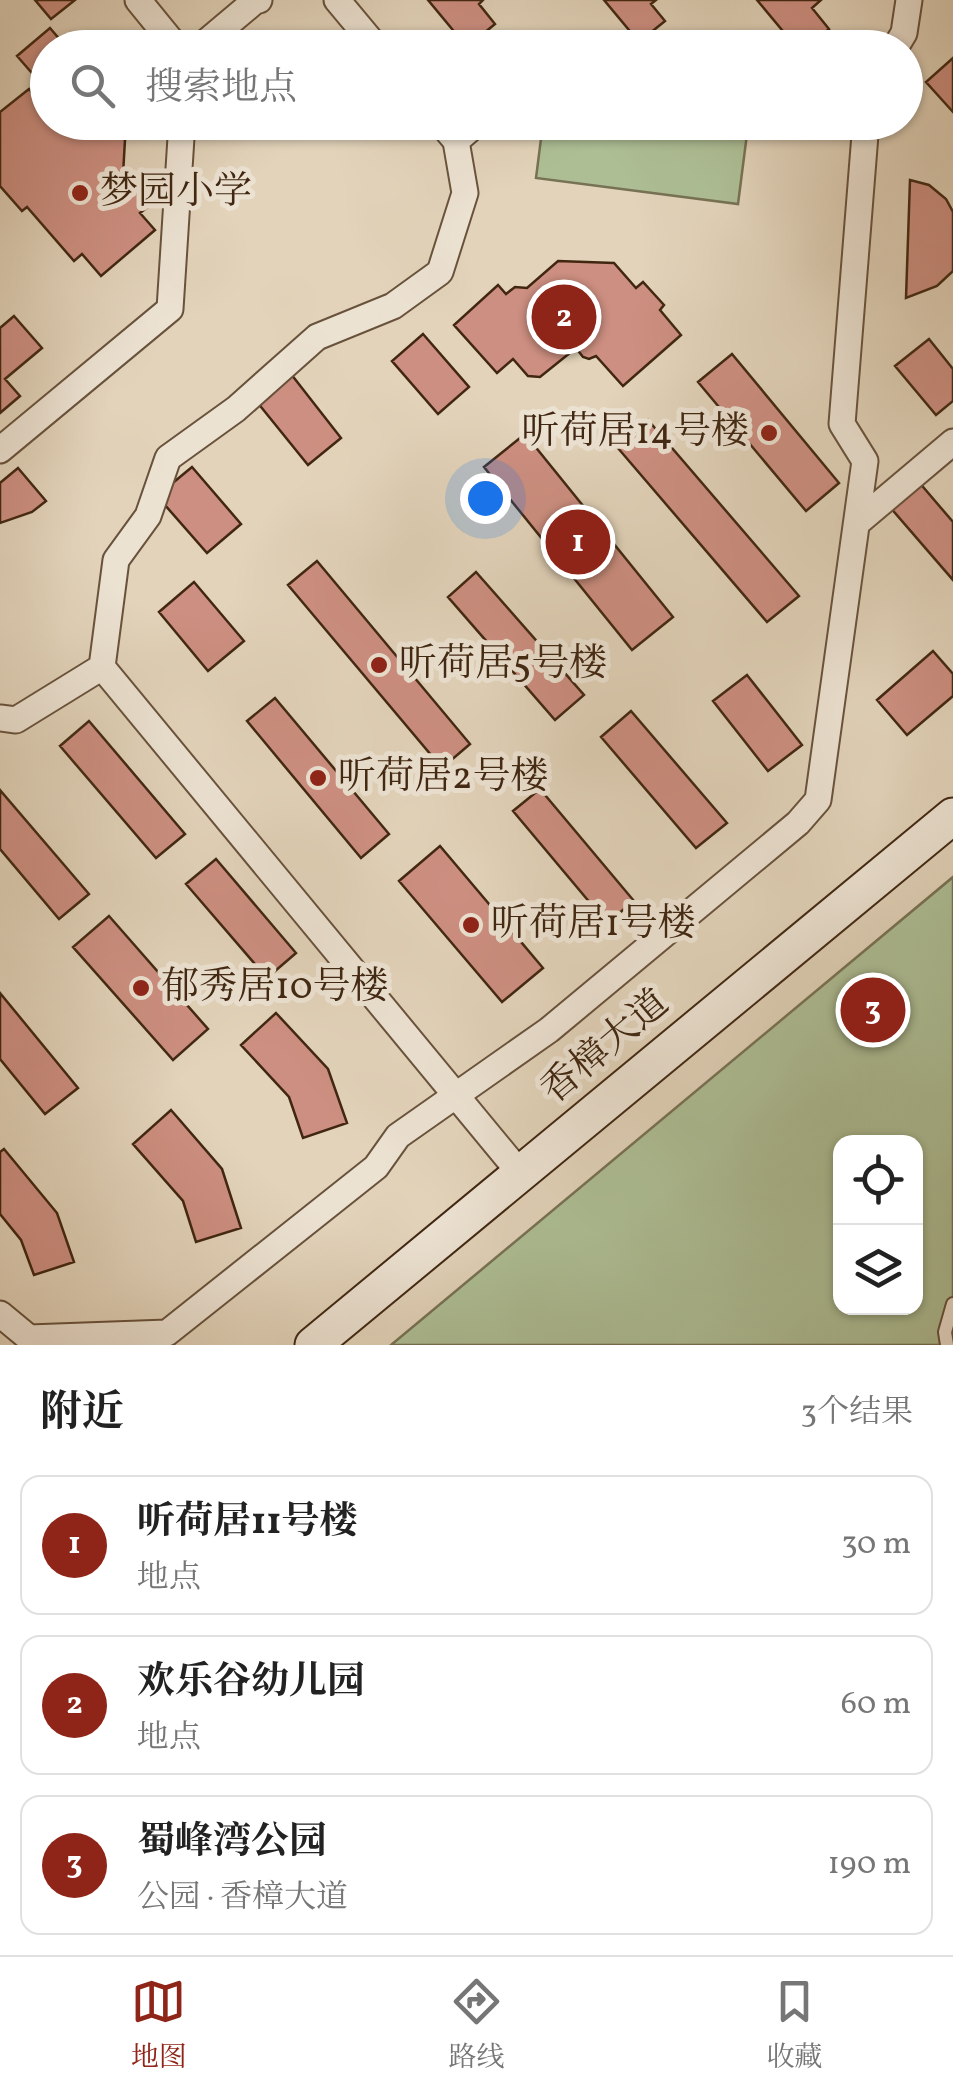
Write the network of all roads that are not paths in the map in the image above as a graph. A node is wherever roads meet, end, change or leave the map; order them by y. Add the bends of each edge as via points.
1 (138, 0) edge
2 (256, 0) edge
3 (337, 0) edge
4 (909, 0) edge
5 (162, 30) edge
6 (220, 30) edge
7 (362, 30) edge
8 (904, 30) edge
9 (181, 140) edge
10 (450, 140) edge
11 (865, 140) edge
12 (953, 442) edge
13 (0, 450) edge
14 (856, 523) junction
15 (102, 668) junction
16 (0, 718) edge
17 (953, 816) edge
18 (953, 836) edge
19 (456, 1096) junction
20 (520, 1174) junction
21 (953, 1304) edge
22 (0, 1314) edge
23 (313, 1345) edge
24 (343, 1345) edge
25 (947, 1345) edge

1 - 5 street
2 - 6 street
3 - 7 street
4 - 8 street
9 - 13 street via 170,309
10 - 15 street via 465,193 440,272 393,306 317,337 168,458 148,516 116,560
11 - 14 street via 842,424 866,461
12 - 14 street
14 - 19 street via 818,800 549,1030
15 - 16 street via 16,720
15 - 19 street
17 - 20 street, 香樟大道
18 - 24 street, 香樟大道
19 - 20 street
19 - 22 street via 398,1136 376,1167 167,1332 29,1338
20 - 23 street, 香樟大道
21 - 25 lane

